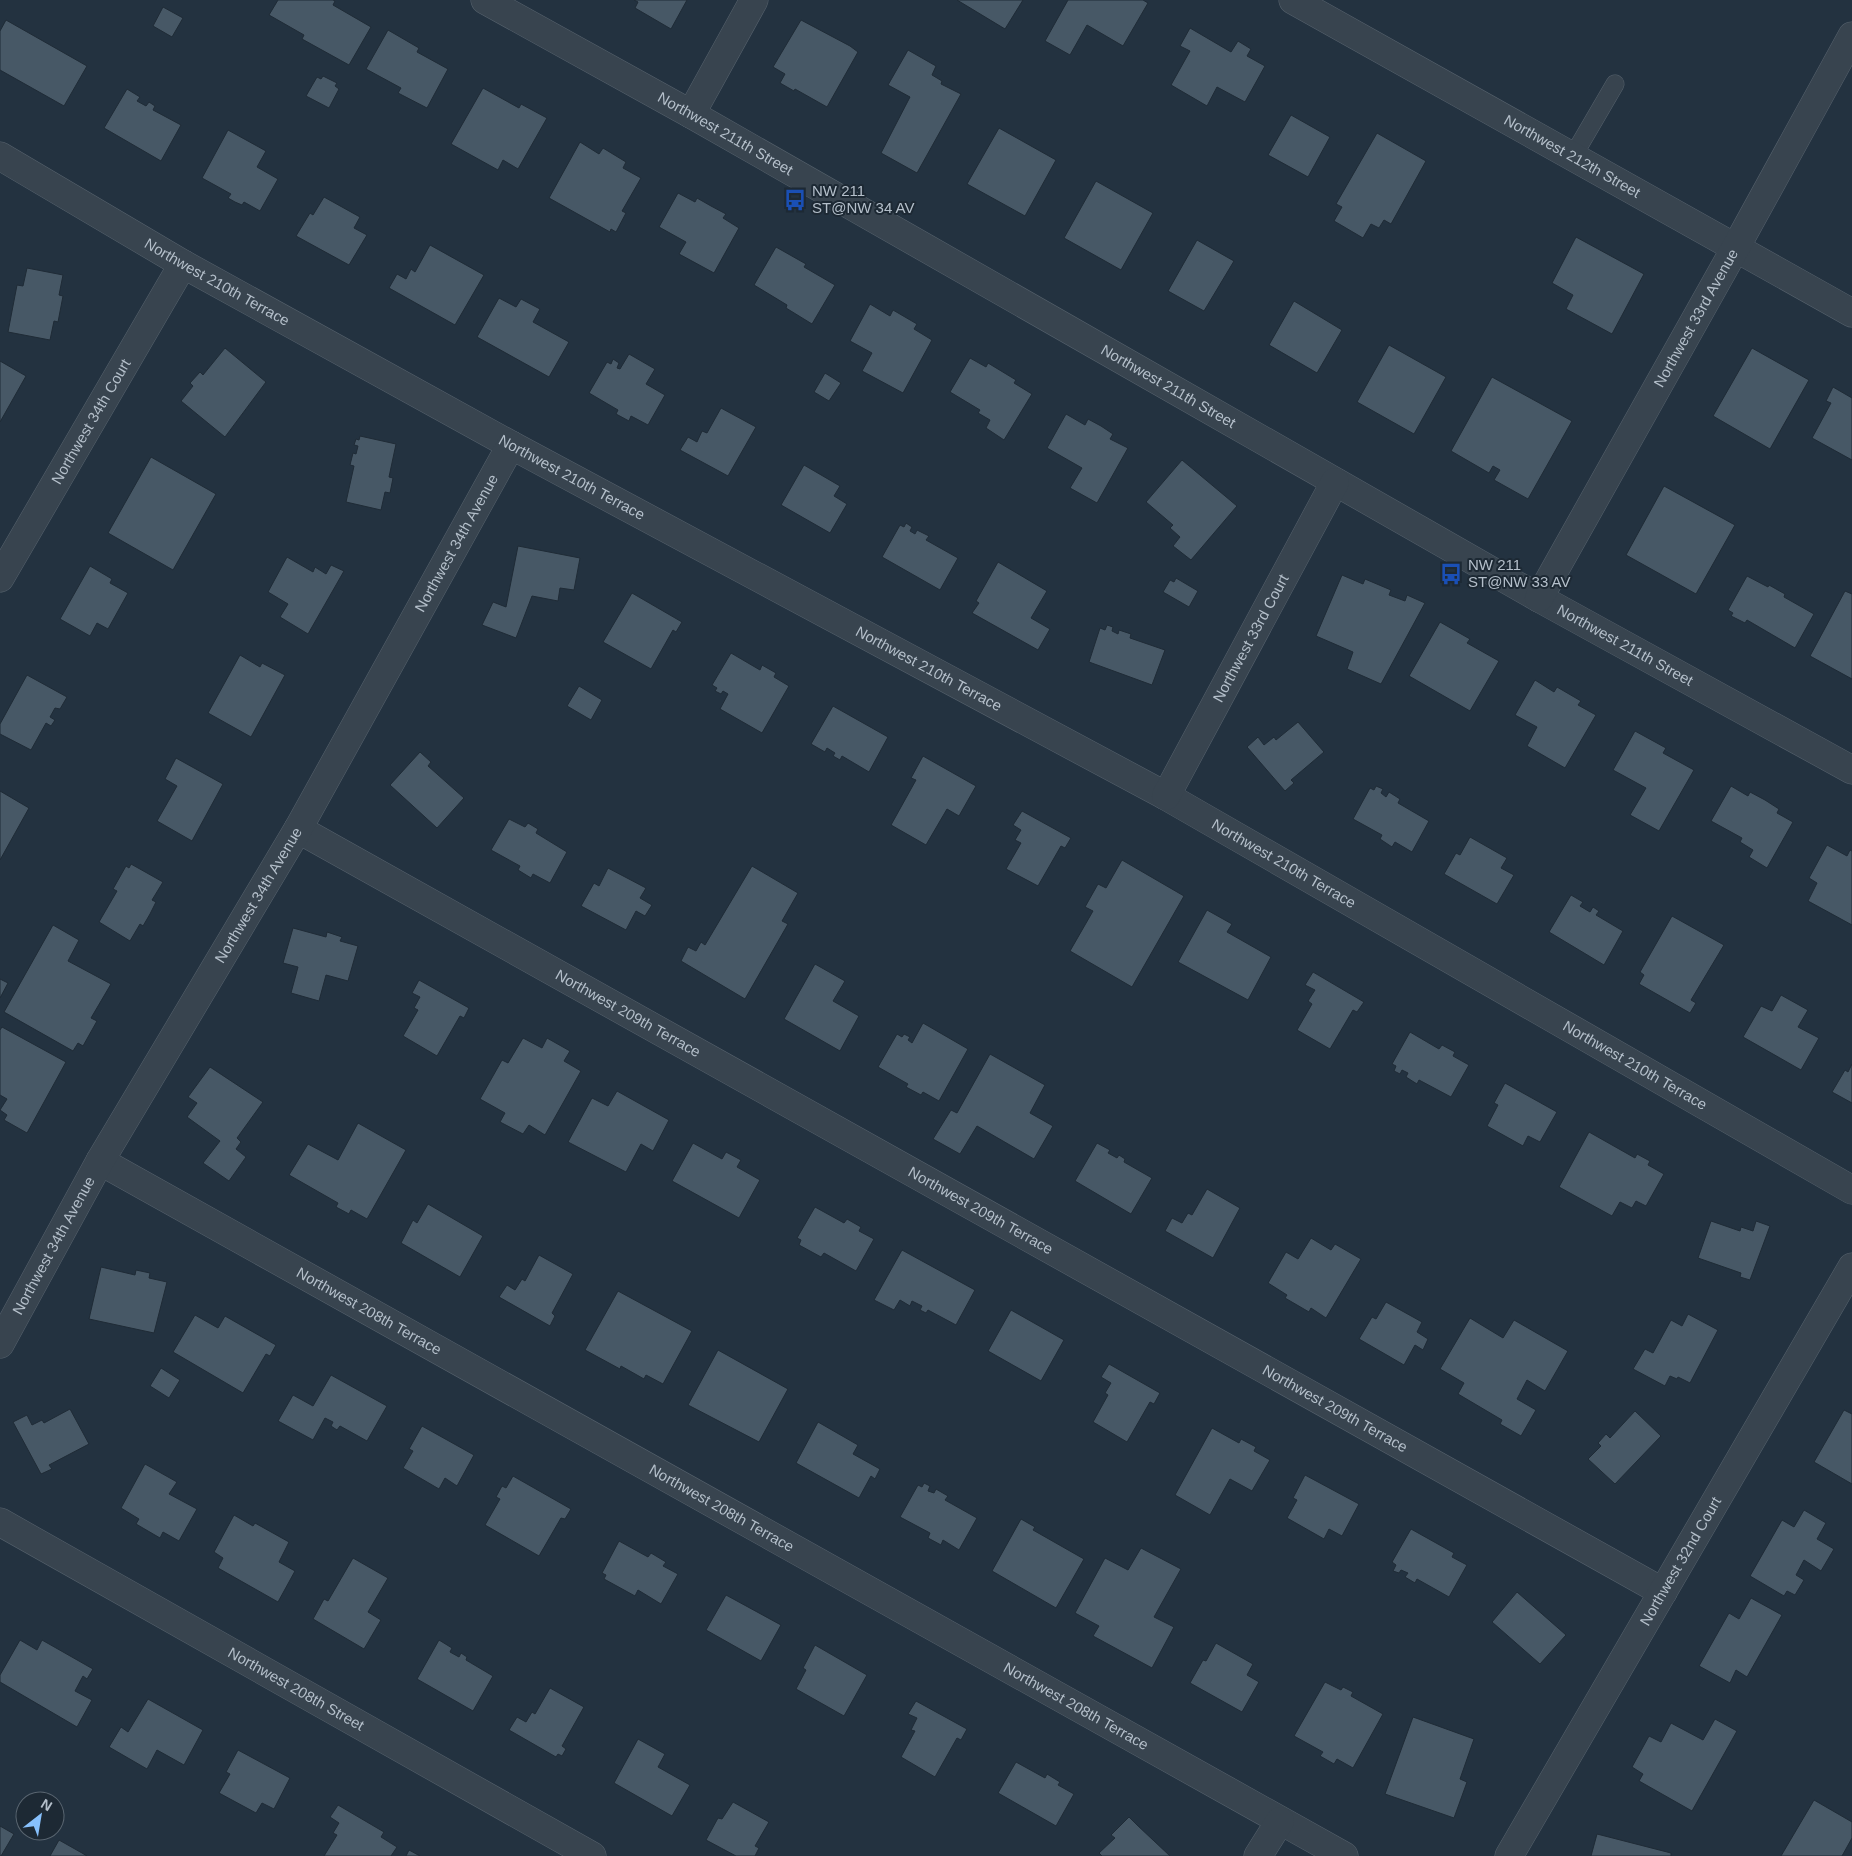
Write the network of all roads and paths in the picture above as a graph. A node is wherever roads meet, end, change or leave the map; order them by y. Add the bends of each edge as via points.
1 (485, 0) edge
2 (754, 0) edge
3 (1293, 0) edge
4 (1852, 36) edge
5 (1615, 84) dead end
6 (691, 114) junction
7 (0, 156) edge
8 (1573, 156) junction
9 (1736, 247) junction
10 (183, 264) junction
11 (1852, 313) edge
12 (511, 445) junction
13 (1335, 482) junction
14 (0, 578) edge
15 (1539, 598) junction
16 (1852, 770) edge
17 (1166, 796) junction
18 (298, 830) junction
19 (100, 1160) junction
20 (1852, 1190) edge
21 (1852, 1267) edge
22 (0, 1344) edge
23 (0, 1522) edge
24 (1663, 1592) junction
25 (1280, 1821) junction
26 (592, 1856) edge
27 (1258, 1856) edge
28 (1344, 1856) edge
29 (1509, 1856) edge

1 - 6 street, Northwest 211th Street
2 - 6 street
3 - 8 street, Northwest 212th Street
4 - 9 street, Northwest 33rd Avenue
5 - 8 lane
6 - 13 street, Northwest 211th Street
7 - 10 street, Northwest 210th Terrace
8 - 9 street, Northwest 212th Street
9 - 11 street, Northwest 212th Street
9 - 15 street, Northwest 33rd Avenue
10 - 12 street, Northwest 210th Terrace
10 - 14 street, Northwest 34th Court
12 - 17 street, Northwest 210th Terrace
12 - 18 street, Northwest 34th Avenue
13 - 15 street, Northwest 211th Street
13 - 17 street, Northwest 33rd Court
15 - 16 street, Northwest 211th Street
17 - 20 street, Northwest 210th Terrace
18 - 19 street, Northwest 34th Avenue
18 - 24 street, Northwest 209th Terrace
19 - 22 street, Northwest 34th Avenue
19 - 25 street, Northwest 208th Terrace
21 - 24 street, Northwest 32nd Court
23 - 26 street, Northwest 208th Street
24 - 29 street, Northwest 32nd Court
25 - 27 street
25 - 28 street, Northwest 208th Terrace

